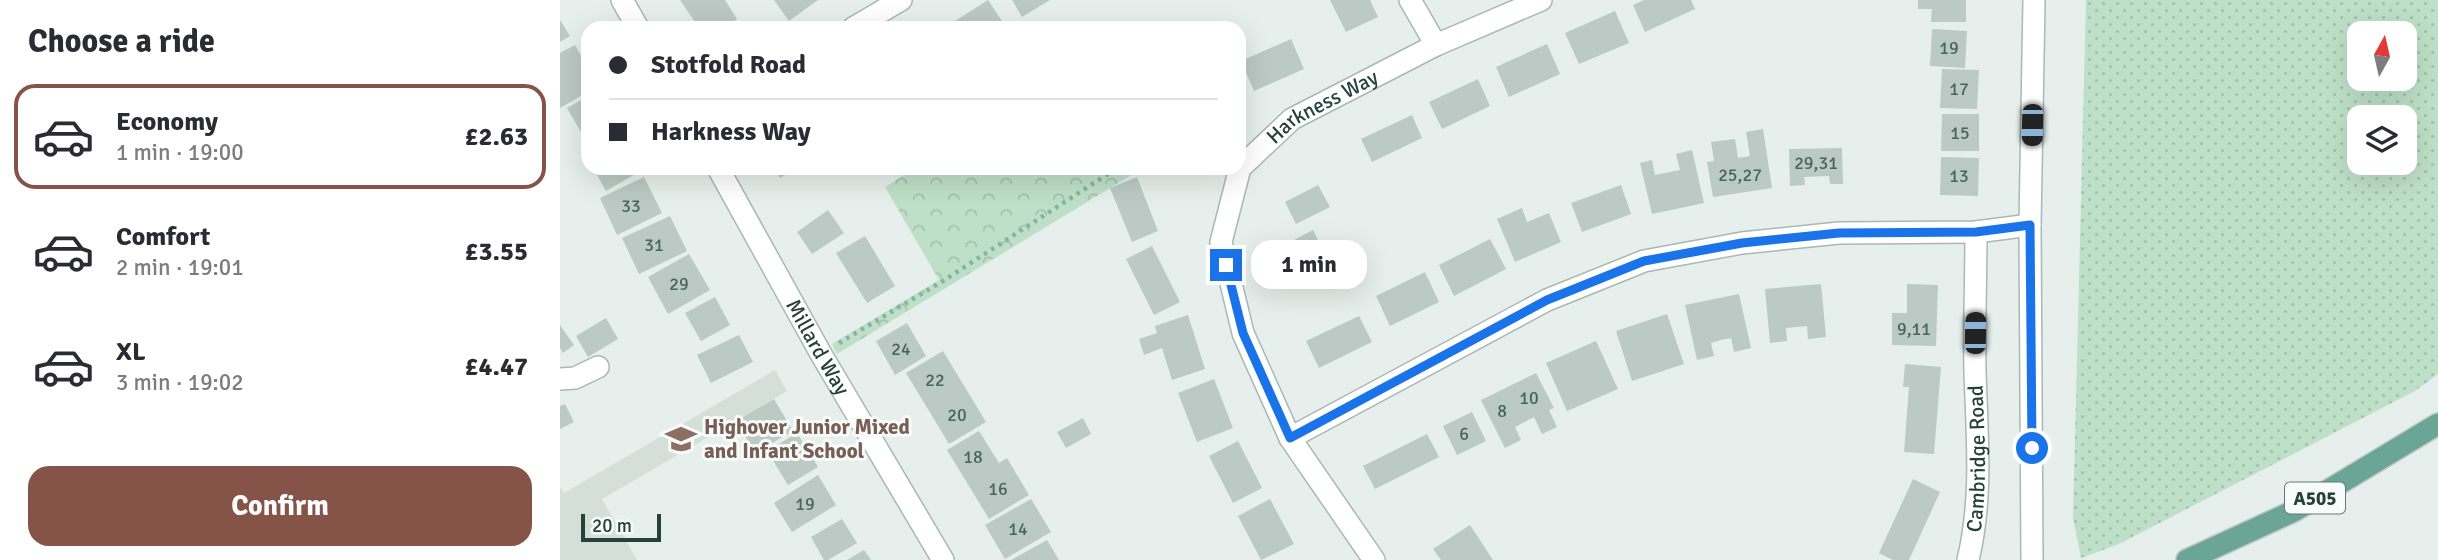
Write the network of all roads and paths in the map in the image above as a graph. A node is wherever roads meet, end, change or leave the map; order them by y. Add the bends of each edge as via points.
1 (622, 0) edge
2 (901, 0) edge
3 (1410, 0) edge
4 (1541, 0) edge
5 (2034, 0) edge
6 (634, 21) edge
7 (865, 21) edge
8 (1436, 45) junction
9 (1246, 162) edge
10 (722, 175) edge
11 (1106, 175) edge
12 (1238, 175) edge
13 (2030, 225) junction
14 (1976, 232) junction
15 (821, 354) junction
16 (598, 367) dead end
17 (560, 379) edge
18 (2438, 424) edge
19 (1290, 438) junction
20 (943, 560) edge
21 (1374, 560) edge
22 (1968, 560) edge
23 (2032, 560) edge
24 (2186, 560) edge

1 - 6 street
2 - 7 street
3 - 8 street
4 - 8 street, Harkness Way
5 - 13 street
8 - 9 street, Harkness Way via 1292,119
10 - 15 street, Millard Way
11 - 15 path
12 - 19 street, Harkness Way via 1221,242 1243,333
13 - 14 street
13 - 23 street
14 - 19 street via 1839,233 1742,243 1644,261 1547,300
14 - 22 street, Cambridge Road via 1979,498
15 - 20 street, Millard Way
16 - 17 street via 575,378
18 - 24 main road, A505 via 2294,511
19 - 21 street, Harkness Way

